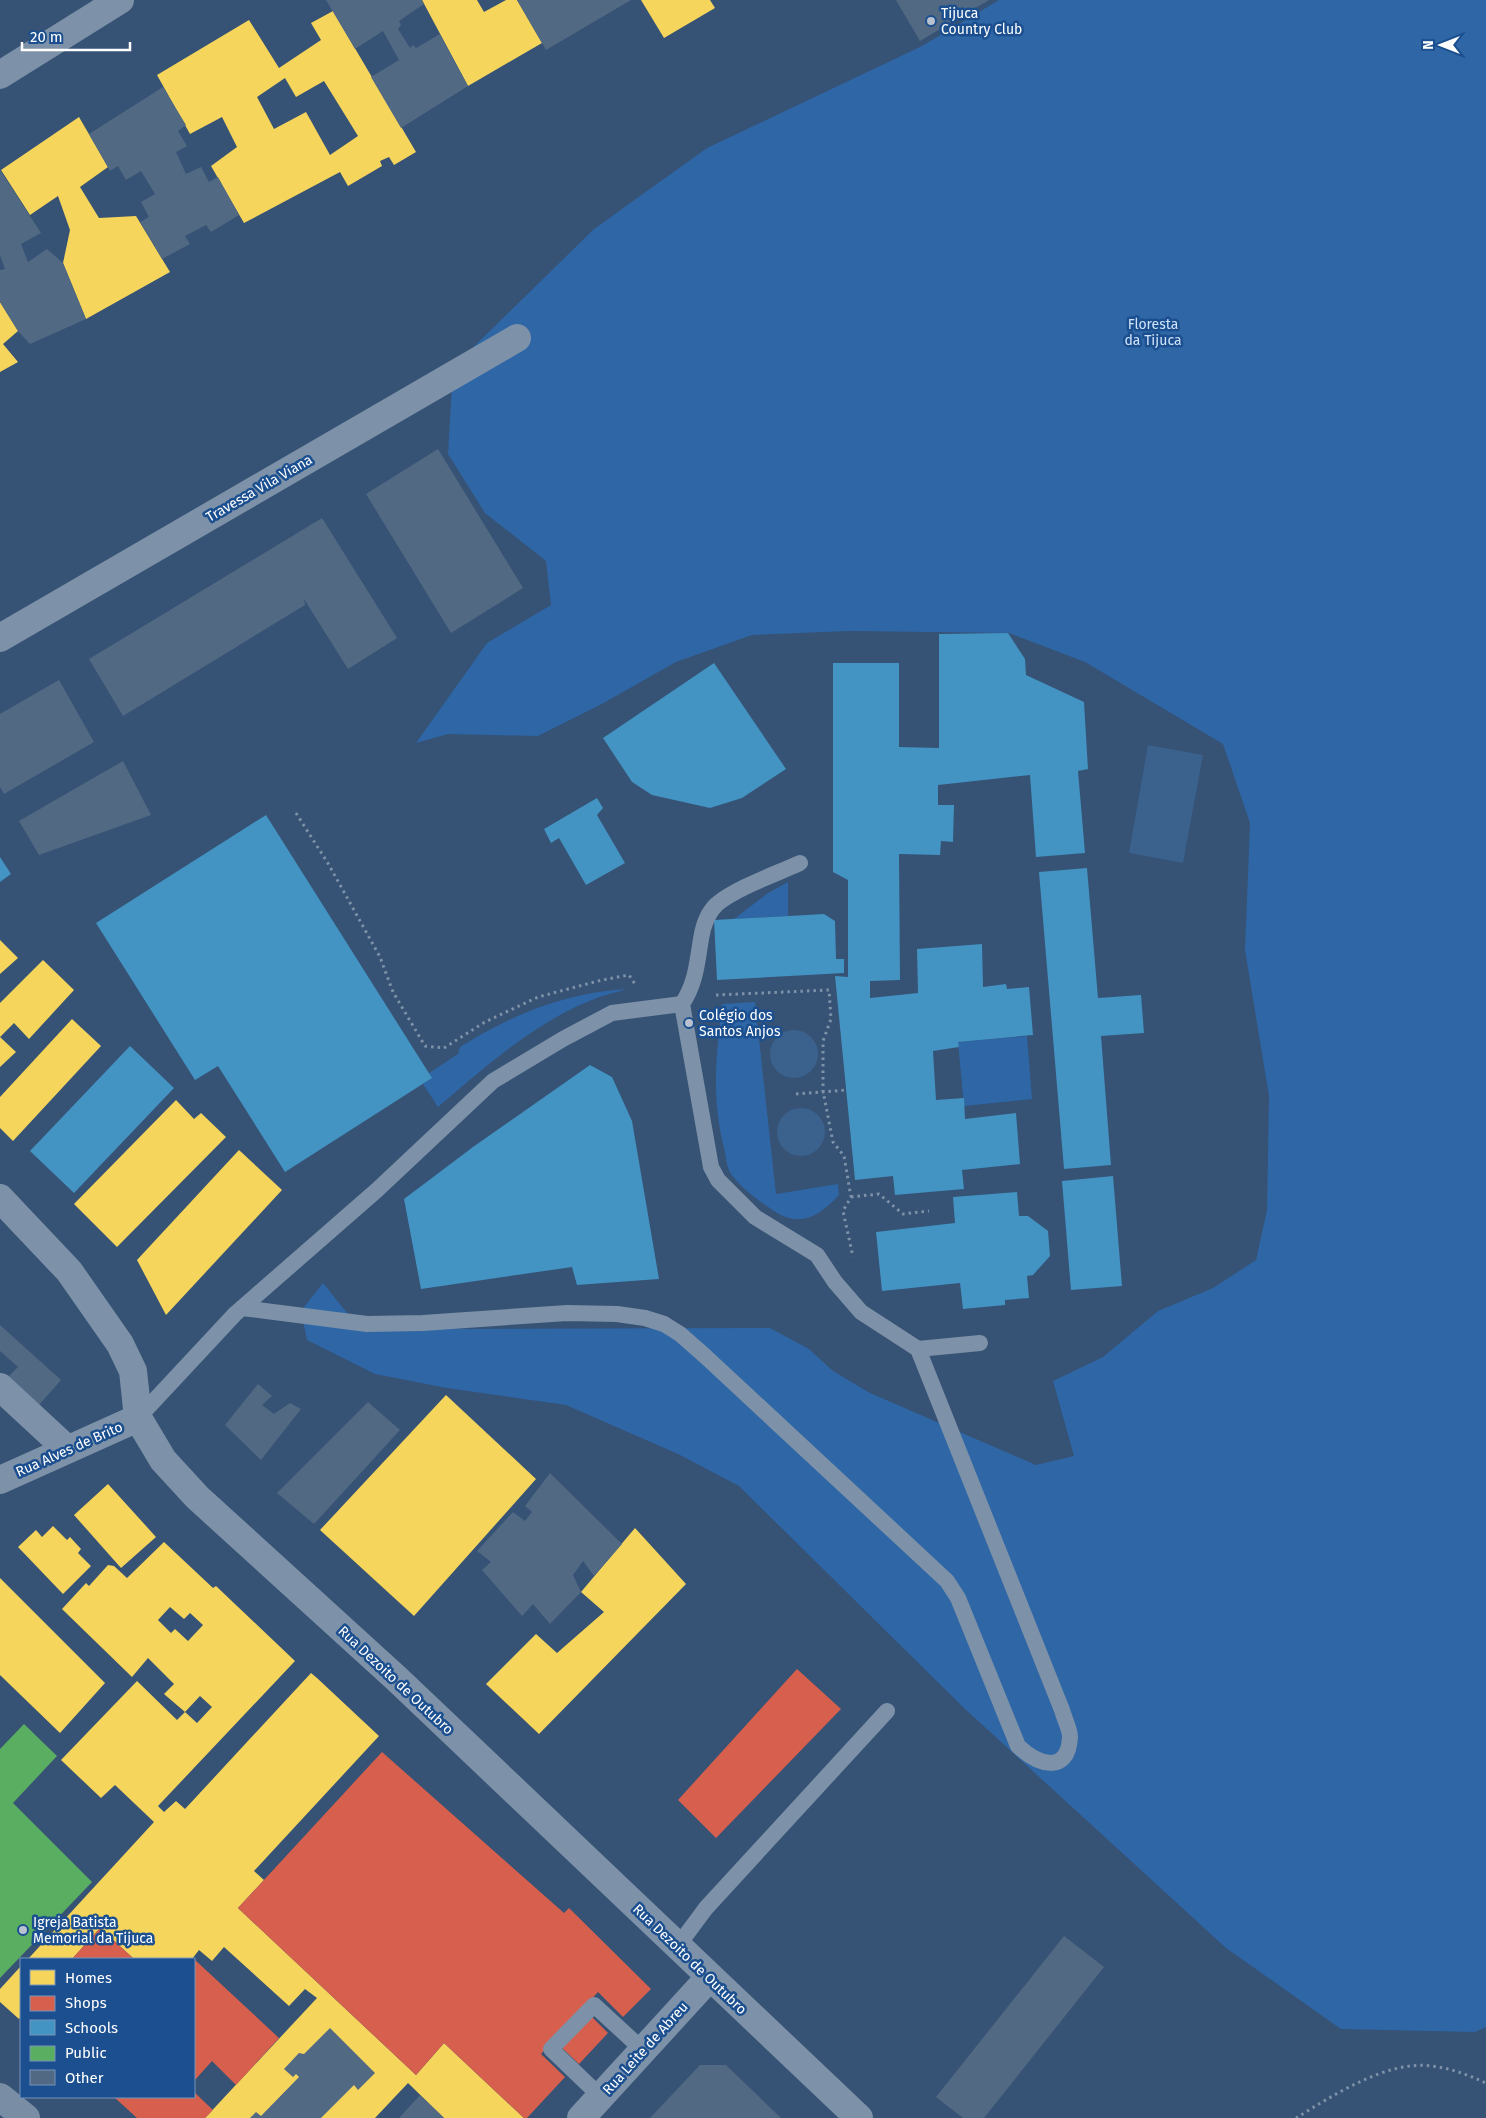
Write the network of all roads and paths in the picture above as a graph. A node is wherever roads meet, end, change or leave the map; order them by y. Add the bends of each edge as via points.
1 (120, 0) edge
2 (0, 75) edge
3 (517, 338) dead end
4 (0, 638) edge
5 (296, 813) dead end
6 (800, 863) dead end
7 (686, 998) junction
8 (620, 1012) junction
9 (846, 1090) dead end
10 (823, 1091) junction
11 (796, 1094) dead end
12 (851, 1197) junction
13 (0, 1198) edge
14 (929, 1211) dead end
15 (853, 1258) dead end
16 (242, 1308) junction
17 (980, 1343) dead end
18 (918, 1348) junction
19 (0, 1387) edge
20 (138, 1418) junction
21 (67, 1449) junction
22 (0, 1480) edge
23 (887, 1711) dead end
24 (677, 1947) junction
25 (709, 1978) junction
26 (644, 2051) junction
27 (1486, 2083) edge
28 (0, 2097) edge
29 (601, 2097) junction
30 (26, 2118) edge
31 (581, 2118) edge
32 (859, 2118) edge
33 (1296, 2118) edge

1 - 2 street
3 - 4 street, Travessa Vila Viana
5 - 8 path via 380,957 393,992 425,1046 444,1048 485,1022 538,997 629,975 636,986
6 - 7 lane via 717,905 706,919 696,975
7 - 8 lane
7 - 10 path via 829,990 831,1019 823,1041
7 - 18 lane via 711,1167 718,1180 756,1217 817,1255 861,1312
8 - 16 lane via 612,1013 563,1039 493,1080 378,1190
9 - 10 path
10 - 11 path
10 - 12 path via 833,1142 844,1156
12 - 14 path via 879,1194 902,1214
12 - 15 path via 843,1211
13 - 20 street, Rua Dezoito de Outubro via 68,1271 120,1344 133,1371
16 - 18 lane via 367,1324 567,1313 617,1314 664,1324 706,1356 947,1581 958,1598 1018,1746 1031,1758 1046,1764 1058,1762 1066,1755 1070,1736 1062,1710
16 - 20 lane
17 - 18 lane
19 - 21 street
20 - 21 street, Rua Alves de Brito
20 - 24 street, Rua Dezoito de Outubro via 163,1460 196,1497 396,1679
21 - 22 street, Rua Alves de Brito
23 - 24 lane via 706,1908
24 - 25 street, Rua Dezoito de Outubro
25 - 26 street, Rua Leite de Abreu
25 - 32 street, Rua Dezoito de Outubro
26 - 29 street, Rua Leite de Abreu
26 - 29 lane via 594,2005 551,2049
27 - 33 path via 1460,2071 1429,2065 1402,2068 1349,2086
28 - 30 main road
29 - 31 street, Rua Leite de Abreu

